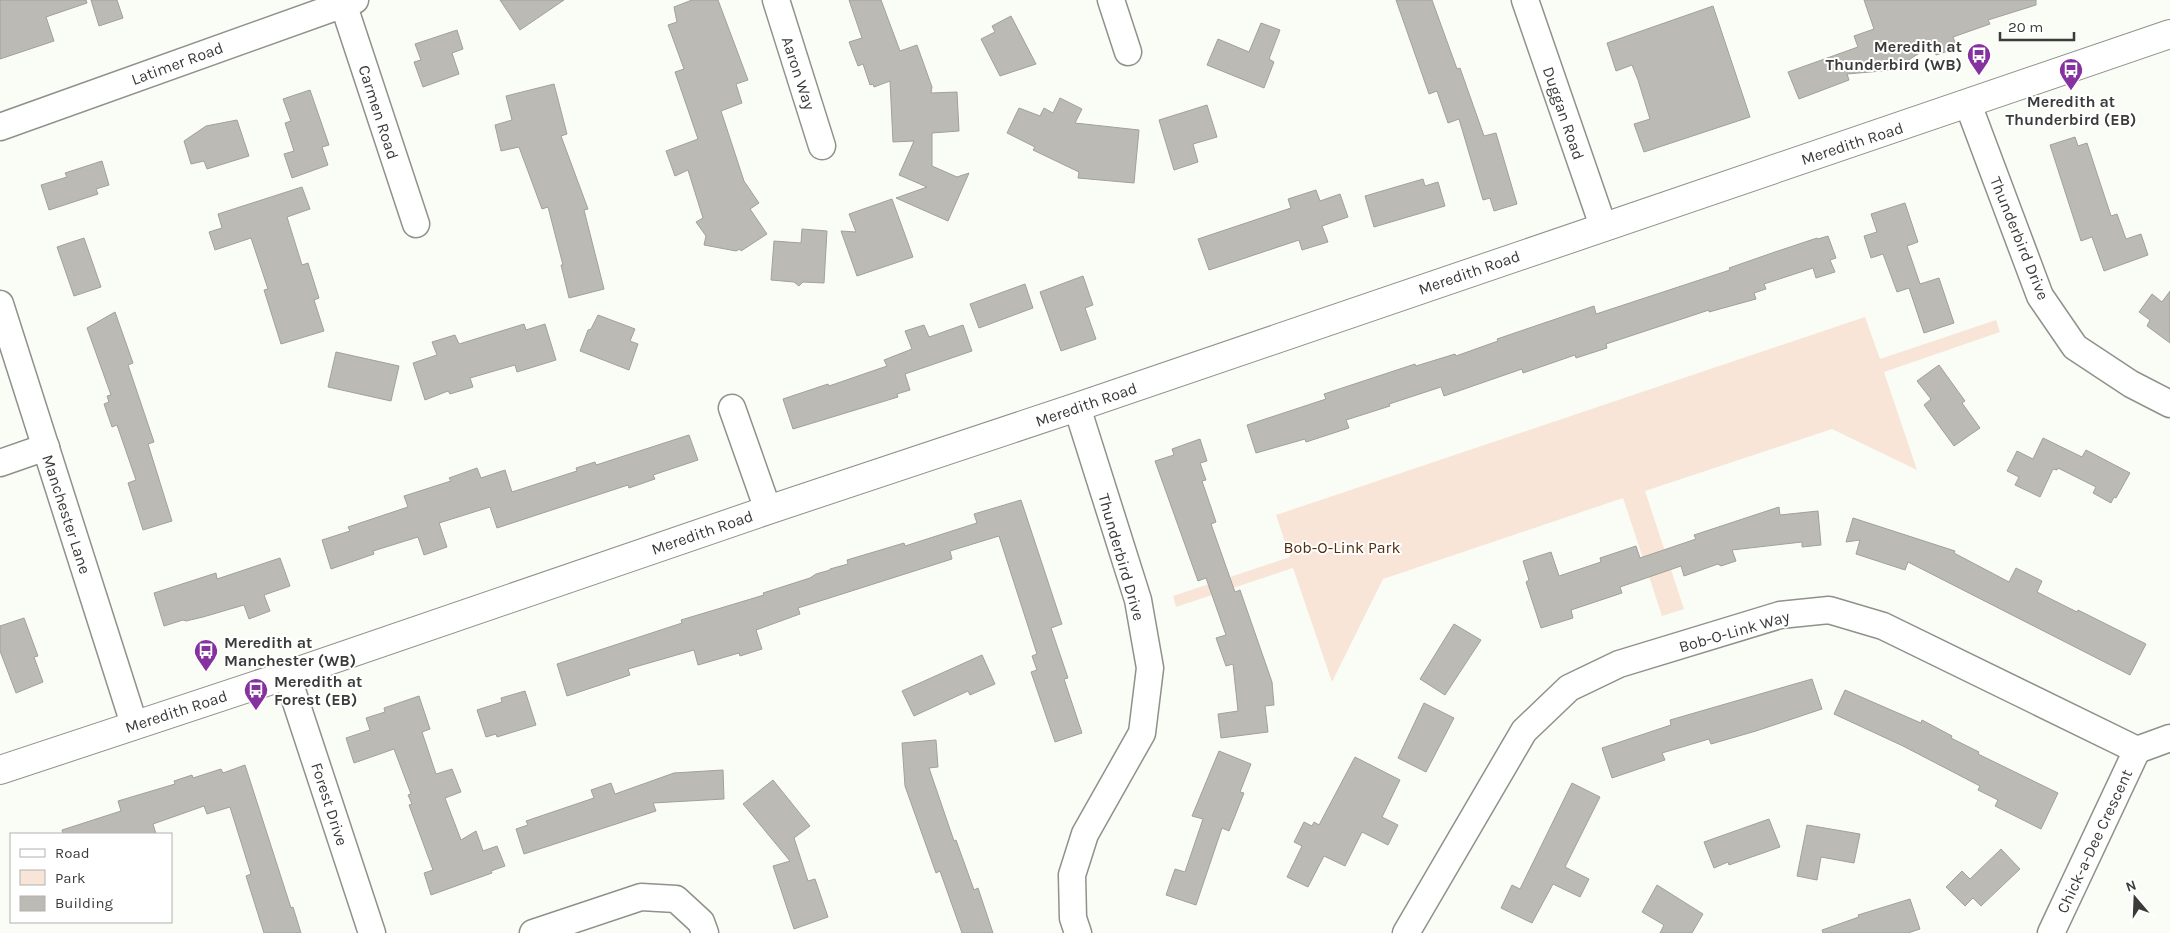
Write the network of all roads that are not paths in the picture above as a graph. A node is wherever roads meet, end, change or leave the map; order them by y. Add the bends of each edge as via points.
1 (776, 0) edge
2 (1111, 0) edge
3 (1525, 0) edge
4 (347, 1) edge
5 (2170, 34) edge
6 (1128, 52) dead end
7 (1968, 104) junction
8 (0, 127) edge
9 (822, 146) dead end
10 (416, 224) dead end
11 (1603, 226) junction
12 (0, 304) edge
13 (2170, 404) edge
14 (1076, 407) junction
15 (732, 408) dead end
16 (46, 447) junction
17 (0, 463) edge
18 (768, 510) junction
19 (287, 675) junction
20 (134, 724) junction
21 (2170, 738) edge
22 (2137, 750) junction
23 (0, 770) edge
24 (372, 933) edge
25 (533, 933) edge
26 (705, 933) edge
27 (1078, 933) edge
28 (1406, 933) edge
29 (2051, 933) edge

1 - 9 street, Aaron Way
2 - 6 street
3 - 11 street, Duggan Road
4 - 8 street, Latimer Road
4 - 10 street, Carmen Road
5 - 7 street, Meredith Road
7 - 11 street, Meredith Road
7 - 13 street, Thunderbird Drive via 2040,296 2075,347 2131,384
11 - 14 street, Meredith Road
12 - 16 street, Manchester Lane
14 - 18 street, Meredith Road
14 - 27 street, Thunderbird Drive via 1138,600 1150,668 1142,733 1085,834 1072,875 1073,918
15 - 18 street
16 - 17 street
16 - 20 street, Manchester Lane
18 - 19 street, Meredith Road
19 - 20 street, Meredith Road
19 - 24 street, Forest Drive
20 - 23 street, Meredith Road
21 - 22 street
22 - 28 street, Bob-O-Link Way via 1883,626 1829,610 1780,615 1620,664 1569,688 1524,731
22 - 29 street, Chick-a-Dee Crescent
25 - 26 street via 642,897 676,900 701,922

